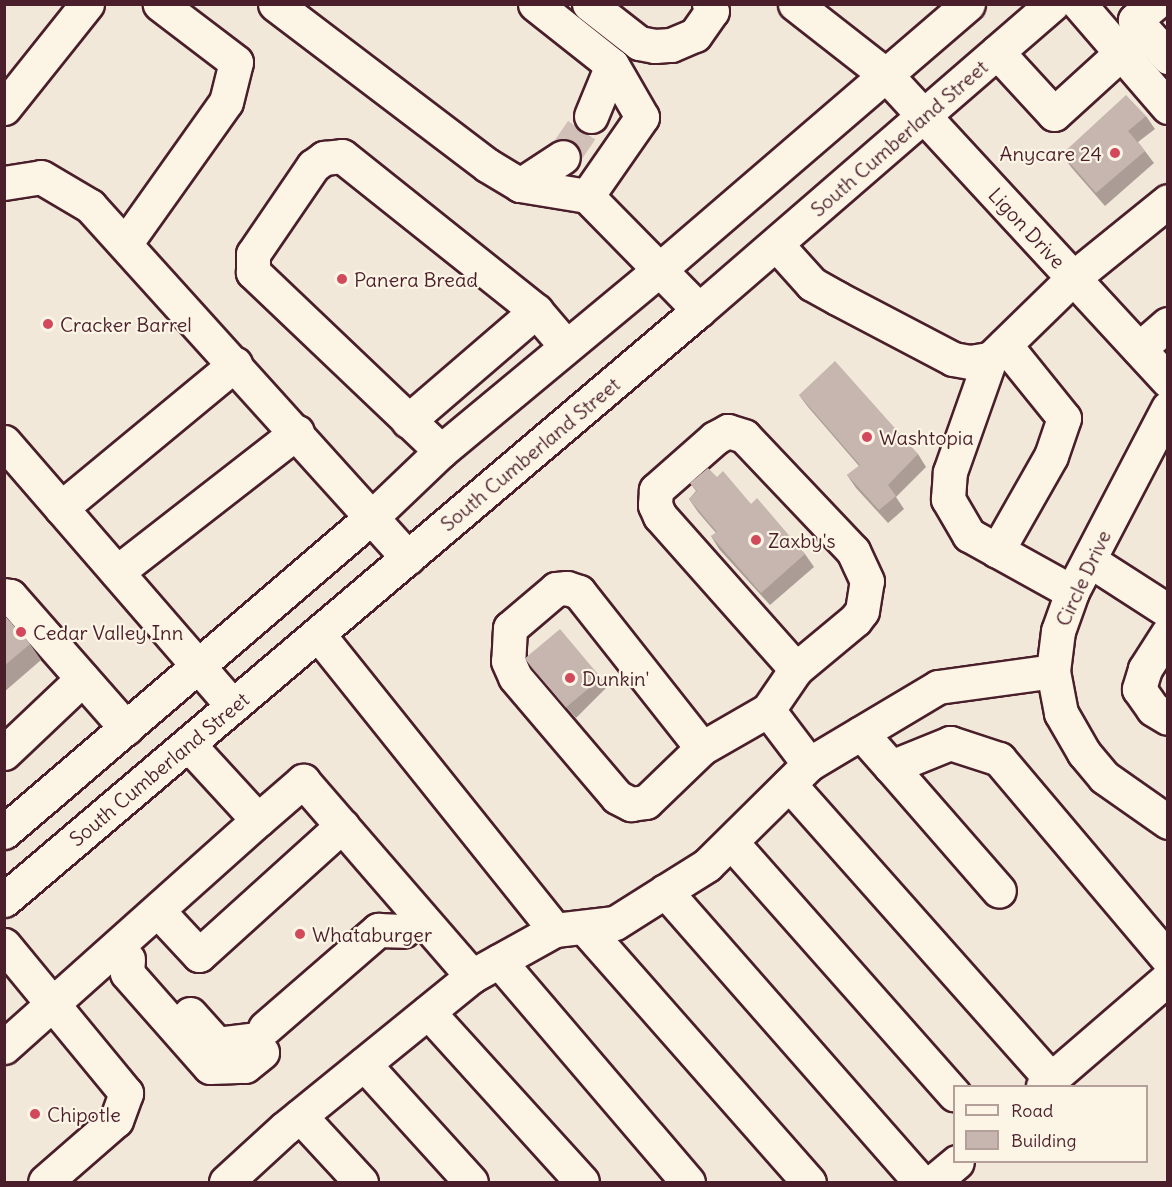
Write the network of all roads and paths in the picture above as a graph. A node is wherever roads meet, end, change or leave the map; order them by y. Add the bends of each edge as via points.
1 (87, 4) edge
2 (160, 4) edge
3 (275, 4) edge
4 (535, 4) edge
5 (589, 4) edge
6 (619, 4) edge
7 (694, 4) edge
8 (709, 4) edge
9 (795, 4) edge
10 (1052, 4) edge
11 (1078, 4) edge
12 (1154, 4) edge
13 (959, 7) edge
14 (670, 43) junction
15 (997, 52) junction
16 (1120, 53) junction
17 (1167, 57) edge
18 (612, 65) junction
19 (886, 75) junction
20 (1167, 107) edge
21 (4, 108) edge
22 (591, 116) tunnel mouth
23 (924, 116) junction
24 (563, 157) tunnel mouth
25 (4, 183) edge
26 (520, 185) junction
27 (587, 196) junction
28 (1167, 201) edge
29 (125, 244) junction
30 (776, 244) junction
31 (660, 269) junction
32 (1073, 278) junction
33 (699, 310) junction
34 (536, 311) junction
35 (1167, 324) edge
36 (566, 346) junction
37 (1139, 349) junction
38 (998, 352) junction
39 (235, 364) junction
40 (1167, 381) edge
41 (1167, 408) edge
42 (408, 421) junction
43 (297, 432) junction
44 (4, 442) edge
45 (441, 451) junction
46 (62, 507) junction
47 (373, 516) junction
48 (997, 551) junction
49 (408, 558) junction
50 (1089, 560) junction
51 (117, 572) junction
52 (1072, 592) junction
53 (4, 595) edge
54 (1167, 611) edge
55 (1167, 633) edge
56 (318, 634) junction
57 (199, 666) junction
58 (796, 669) junction
59 (1053, 671) junction
60 (82, 679) junction
61 (233, 706) junction
62 (768, 710) junction
63 (1167, 718) edge
64 (126, 728) junction
65 (861, 733) junction
66 (188, 744) junction
67 (702, 748) junction
68 (4, 753) edge
69 (891, 767) junction
70 (799, 774) junction
71 (258, 820) junction
72 (1167, 822) edge
73 (342, 826) junction
74 (4, 832) edge
75 (730, 842) junction
76 (665, 891) junction
77 (999, 891) dead end
78 (4, 900) edge
79 (158, 911) junction
80 (412, 923) junction
81 (569, 929) junction
82 (4, 945) edge
83 (123, 953) junction
84 (1167, 959) edge
85 (485, 969) junction
86 (1167, 978) edge
87 (55, 1005) junction
88 (429, 1012) junction
89 (4, 1047) edge
90 (364, 1064) junction
91 (1047, 1083) edge
92 (953, 1093) edge
93 (300, 1116) junction
94 (955, 1163) edge
95 (236, 1179) edge
96 (45, 1182) edge
97 (361, 1182) edge
98 (471, 1182) edge
99 (582, 1182) edge
100 (688, 1182) edge
101 (809, 1182) edge
102 (921, 1182) edge
103 (933, 1182) edge

1 - 21 main road
2 - 29 main road via 236,62 226,102
3 - 26 main road via 487,165
4 - 18 main road
5 - 14 main road via 639,43
6 - 14 main road
7 - 14 main road
8 - 14 main road via 712,11 704,25
9 - 19 main road, Ligon Drive
10 - 15 main road, South Cumberland Street
11 - 16 main road
12 - 17 main road via 1135,20
13 - 19 main road
15 - 16 main road via 1054,114
15 - 23 main road, South Cumberland Street
16 - 20 main road
18 - 22 main road
18 - 27 main road via 642,117
19 - 23 main road, Ligon Drive
19 - 31 main road
23 - 30 main road, South Cumberland Street
23 - 32 main road, Ligon Drive
24 - 26 main road
25 - 29 main road via 41,177 90,206
26 - 27 main road
27 - 31 main road
28 - 32 main road
29 - 39 main road
30 - 33 main road, South Cumberland Street
30 - 38 main road via 812,284 953,359 970,362
31 - 33 main road
31 - 36 main road
32 - 37 main road, Ligon Drive
32 - 38 main road
33 - 49 main road, South Cumberland Street
34 - 36 main road
34 - 42 main road
34 - 42 main road via 342,156 324,158 313,166 253,254 253,272
35 - 37 main road
36 - 45 main road
37 - 40 main road, Ligon Drive
38 - 48 main road via 950,472 948,499 969,535
38 - 48 main road via 1064,418 1051,456
39 - 43 main road
39 - 46 main road
41 - 50 main road, Circle Drive
42 - 45 main road
43 - 47 main road
43 - 51 main road
44 - 46 main road
45 - 47 main road
46 - 51 main road
47 - 49 main road
47 - 57 main road
48 - 52 main road
49 - 56 main road, South Cumberland Street
50 - 52 main road, Circle Drive
50 - 54 main road
51 - 57 main road
52 - 59 main road, Circle Drive via 1058,631
53 - 60 main road via 10,596
55 - 63 main road via 1145,669 1139,689 1153,709
56 - 61 main road, South Cumberland Street
56 - 81 main road
57 - 61 main road
57 - 64 main road
58 - 58 main road via 660,516 656,490 728,431 744,436 853,550 867,581 862,611
58 - 62 main road
59 - 65 main road via 938,687
59 - 72 main road, Circle Drive via 1061,713 1084,753 1104,777
60 - 64 main road
60 - 68 main road
61 - 66 main road, South Cumberland Street
62 - 67 main road
62 - 70 main road
64 - 74 main road
65 - 69 main road
65 - 70 main road
66 - 71 main road
66 - 78 main road, South Cumberland Street
67 - 67 main road via 579,592 556,589 510,628 508,661 515,677 617,797 631,804 646,802
69 - 77 main road
69 - 84 main road via 950,743 999,759
70 - 75 main road
70 - 91 main road
71 - 73 main road via 303,781
71 - 79 main road
73 - 79 main road via 199,955
73 - 80 main road
75 - 76 main road via 707,865
75 - 92 main road
76 - 81 main road via 615,923
76 - 102 main road
79 - 83 main road
80 - 83 main road via 378,930 274,1031 245,1066 210,1067 127,973
80 - 85 main road
81 - 85 main road
81 - 101 main road
82 - 87 main road
83 - 87 main road
85 - 88 main road
85 - 100 main road
86 - 91 main road
87 - 89 main road
87 - 96 main road via 126,1093 116,1120
88 - 90 main road
88 - 99 main road
90 - 93 main road
90 - 98 main road
93 - 95 main road
93 - 97 main road
94 - 103 main road

